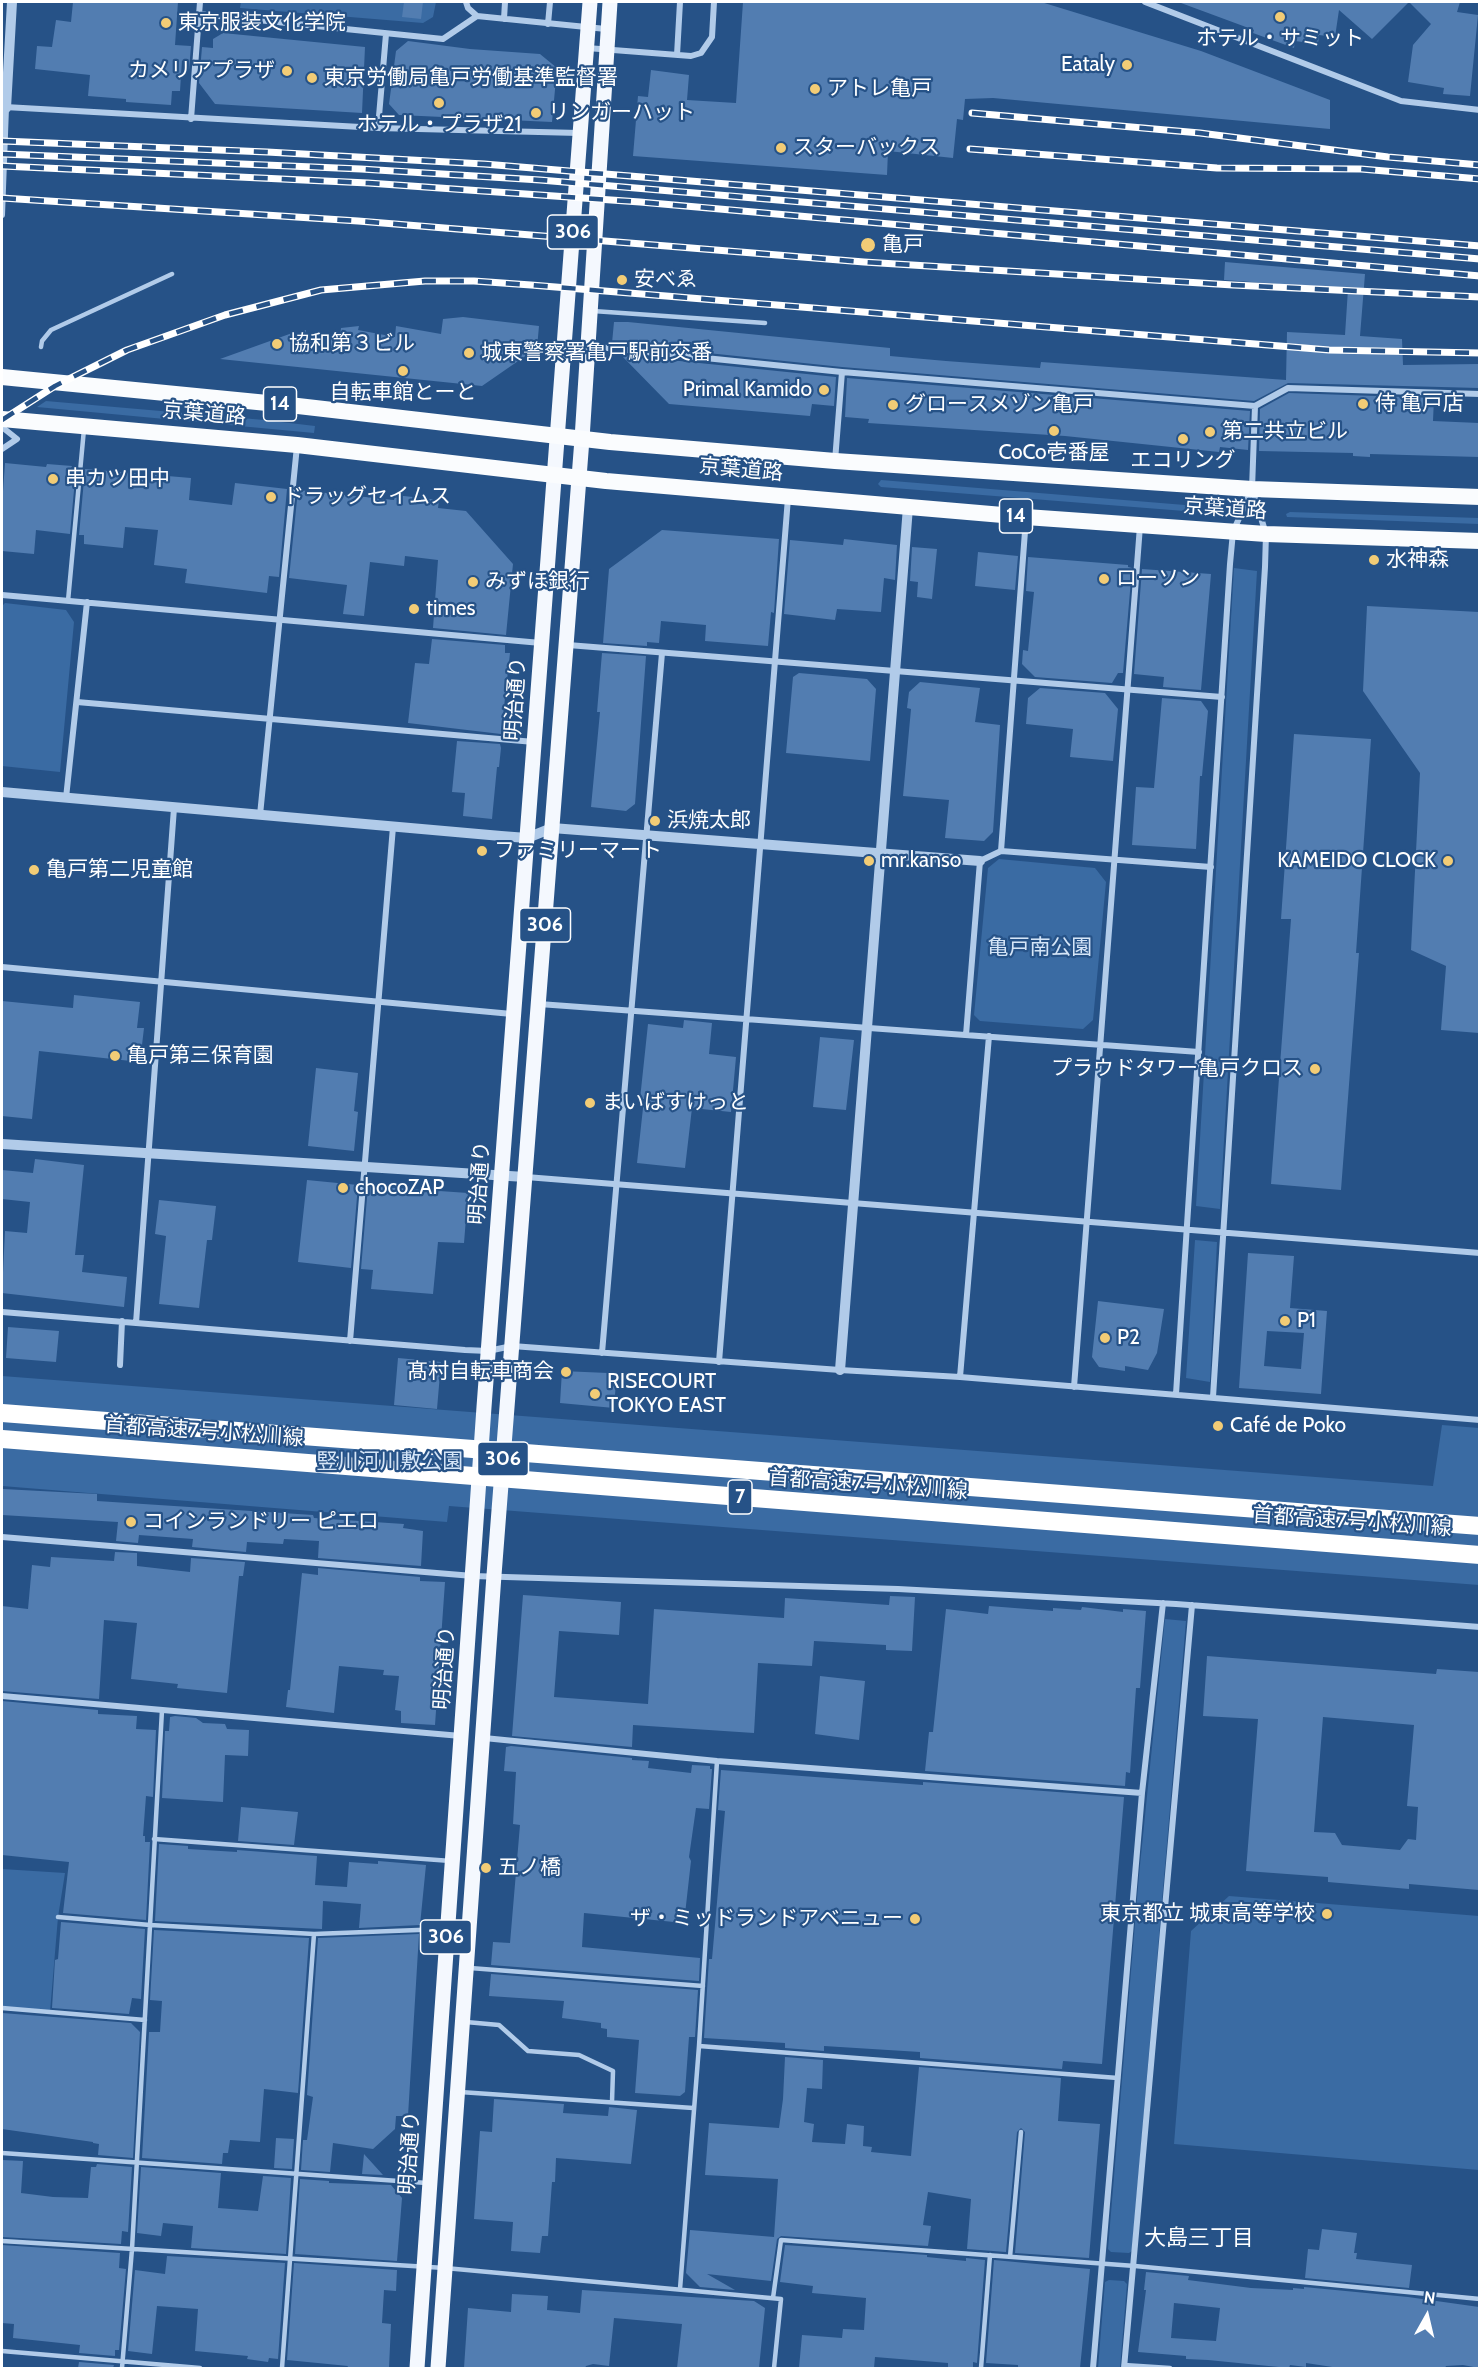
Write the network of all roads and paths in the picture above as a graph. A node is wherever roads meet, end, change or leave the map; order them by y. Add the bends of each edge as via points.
1 (12, 2) edge
2 (200, 2) edge
3 (466, 2) edge
4 (505, 2) edge
5 (550, 2) edge
6 (590, 2) edge
7 (610, 2) edge
8 (680, 2) edge
9 (714, 2) edge
10 (1145, 2) edge
11 (199, 14) junction
12 (477, 16) junction
13 (504, 19) junction
14 (548, 24) junction
15 (588, 28) junction
16 (608, 30) junction
17 (386, 34) junction
18 (587, 48) junction
19 (606, 50) junction
20 (677, 55) junction
21 (4, 107) edge
22 (1479, 110) edge
23 (191, 119) junction
24 (378, 129) junction
25 (582, 133) junction
26 (2, 215) edge
27 (172, 274) dead end
28 (590, 311) junction
29 (765, 323) dead end
30 (588, 346) junction
31 (41, 347) dead end
32 (842, 372) junction
33 (2, 377) edge
34 (1479, 394) edge
35 (1255, 406) junction
36 (2, 419) edge
37 (84, 426) junction
38 (2, 427) edge
39 (557, 437) junction
40 (582, 439) junction
41 (297, 445) junction
42 (2, 449) edge
43 (835, 461) junction
44 (554, 476) junction
45 (579, 478) junction
46 (1252, 489) junction
47 (788, 497) junction
48 (1479, 497) edge
49 (908, 507) junction
50 (1026, 517) junction
51 (1140, 526) junction
52 (1233, 532) junction
53 (1266, 534) junction
54 (1479, 541) edge
55 (2, 595) edge
56 (68, 601) junction
57 (87, 602) junction
58 (279, 619) junction
59 (542, 643) junction
60 (566, 645) junction
61 (662, 653) junction
62 (775, 662) junction
63 (895, 671) junction
64 (1014, 681) junction
65 (1127, 690) junction
66 (1222, 697) junction
67 (77, 702) junction
68 (269, 719) junction
69 (534, 742) junction
70 (2, 792) edge
71 (66, 798) junction
72 (174, 808) junction
73 (260, 815) junction
74 (393, 827) junction
75 (552, 828) junction
76 (646, 836) junction
77 (527, 838) junction
78 (760, 844) junction
79 (1001, 851) junction
80 (881, 853) junction
81 (981, 861) junction
82 (1114, 861) junction
83 (1210, 867) junction
84 (2, 967) edge
85 (162, 981) junction
86 (378, 1001) junction
87 (539, 1004) junction
88 (632, 1010) junction
89 (514, 1014) junction
90 (746, 1019) junction
91 (867, 1027) junction
92 (966, 1035) junction
93 (989, 1036) junction
94 (1100, 1044) junction
95 (1199, 1052) junction
96 (2, 1144) edge
97 (149, 1153) junction
98 (364, 1167) junction
99 (502, 1175) junction
100 (525, 1177) junction
101 (617, 1184) junction
102 (732, 1193) junction
103 (853, 1203) junction
104 (974, 1213) junction
105 (1087, 1222) junction
106 (1187, 1230) junction
107 (1223, 1233) junction
108 (1479, 1253) edge
109 (2, 1311) edge
110 (122, 1321) junction
111 (136, 1323) junction
112 (350, 1341) junction
113 (512, 1346) junction
114 (488, 1351) junction
115 (602, 1353) junction
116 (719, 1362) junction
117 (120, 1365) dead end
118 (840, 1370) junction
119 (960, 1377) junction
120 (1074, 1387) junction
121 (1176, 1394) junction
122 (1213, 1396) junction
123 (2, 1413) edge
124 (1479, 1420) edge
125 (2, 1439) edge
126 (1479, 1526) edge
127 (2, 1537) edge
128 (1479, 1555) edge
129 (494, 1575) junction
130 (473, 1576) junction
131 (1163, 1603) junction
132 (1192, 1605) junction
133 (1479, 1627) edge
134 (2, 1696) edge
135 (162, 1710) junction
136 (461, 1736) junction
137 (483, 1738) junction
138 (717, 1761) junction
139 (1142, 1793) junction
140 (154, 1839) junction
141 (452, 1861) junction
142 (58, 1917) dead end
143 (150, 1925) junction
144 (446, 1929) junction
145 (314, 1934) junction
146 (467, 1968) junction
147 (703, 1986) junction
148 (2, 2008) edge
149 (145, 2020) junction
150 (463, 2022) junction
151 (699, 2046) junction
152 (1118, 2078) junction
153 (458, 2091) junction
154 (612, 2102) junction
155 (693, 2108) junction
156 (1021, 2132) dead end
157 (2, 2153) edge
158 (137, 2161) junction
159 (295, 2173) junction
160 (429, 2183) junction
161 (2, 2241) edge
162 (132, 2249) junction
163 (990, 2255) junction
164 (1010, 2257) junction
165 (289, 2258) junction
166 (1102, 2263) junction
167 (1135, 2266) junction
168 (423, 2267) junction
169 (445, 2268) junction
170 (680, 2289) junction
171 (773, 2298) junction
172 (1479, 2299) edge
173 (2, 2351) edge
174 (123, 2361) junction
175 (1124, 2367) edge
176 (122, 2368) edge
177 (200, 2368) edge
178 (282, 2368) edge
179 (417, 2368) edge
180 (438, 2368) edge
181 (774, 2368) edge
182 (981, 2368) edge
183 (1094, 2368) edge
184 (1170, 2368) edge

1 - 21 street
2 - 11 street
3 - 12 street
4 - 13 street
5 - 14 street
6 - 15 main road, 明治通り / 306
7 - 16 main road, 明治通り / 306
8 - 20 street
9 - 20 street via 708,45 691,56
10 - 22 street via 1401,101
11 - 17 street
11 - 23 street
12 - 13 street
12 - 17 street via 443,39
13 - 14 street
14 - 15 street
15 - 16 street
15 - 18 main road, 明治通り / 306
16 - 19 main road, 明治通り / 306
17 - 24 street
18 - 19 street
18 - 25 main road, 明治通り / 306
19 - 20 street
19 - 28 main road, 明治通り / 306
21 - 23 street
21 - 26 street
23 - 24 street
24 - 25 street
25 - 39 main road, 明治通り / 306
27 - 31 lane via 51,330
28 - 29 lane
28 - 30 main road, 明治通り / 306
30 - 32 street
30 - 40 main road, 明治通り / 306
32 - 35 street
32 - 43 street
33 - 39 highway, 京葉道路 / 14 via 298,405
34 - 35 street via 1288,388
35 - 46 street
36 - 37 highway, 京葉道路 / 14
37 - 41 highway, 京葉道路 / 14
37 - 56 lane
38 - 42 street via 18,439
39 - 40 highway, 京葉道路 / 14
39 - 44 main road, 明治通り / 306
40 - 43 highway, 京葉道路 / 14
40 - 45 main road, 明治通り / 306
41 - 44 highway, 京葉道路 / 14
41 - 58 street
43 - 46 highway, 京葉道路 / 14
44 - 45 highway, 京葉道路 / 14
44 - 59 main road, 明治通り / 306
45 - 47 highway, 京葉道路 / 14
45 - 60 main road, 明治通り / 306
46 - 48 highway, 京葉道路 / 14
46 - 52 street
46 - 53 street
47 - 49 highway, 京葉道路 / 14
47 - 62 street
49 - 50 highway, 京葉道路 / 14
49 - 63 street
50 - 51 highway, 京葉道路 / 14
50 - 64 street
51 - 52 highway, 京葉道路 / 14
51 - 65 street
52 - 53 highway, 京葉道路 / 14
52 - 66 street
53 - 54 highway, 京葉道路 / 14
53 - 107 street
55 - 56 street
56 - 57 street
57 - 58 street
57 - 67 street
58 - 59 street
58 - 68 street
59 - 69 main road, 明治通り / 306
60 - 61 street
60 - 75 main road, 明治通り / 306
61 - 62 street
61 - 76 street
62 - 63 street
62 - 78 street
63 - 64 street
63 - 80 street
64 - 65 street
64 - 79 street
65 - 66 street
65 - 82 street
66 - 83 street
67 - 68 street
67 - 71 street
68 - 69 street
68 - 73 street
69 - 77 main road, 明治通り / 306
70 - 71 street
71 - 72 street
72 - 73 street
72 - 85 street
73 - 74 street
74 - 77 street
74 - 86 street
75 - 76 street
75 - 77 street
75 - 87 main road, 明治通り / 306
76 - 78 street
76 - 88 street
77 - 89 main road, 明治通り / 306
78 - 80 street
78 - 90 street
79 - 81 street
79 - 82 street
80 - 81 street
80 - 91 street
81 - 92 street
82 - 83 street
82 - 94 street
83 - 95 street
84 - 85 street
85 - 86 street
85 - 97 street
86 - 89 street
86 - 98 street
87 - 88 street
87 - 100 main road, 明治通り / 306
88 - 90 street
88 - 101 street
89 - 99 main road, 明治通り / 306
90 - 91 street
90 - 102 street
91 - 92 street
91 - 103 street
92 - 93 street
93 - 94 street
93 - 104 street
94 - 95 street
94 - 105 street
95 - 106 street
96 - 97 street
97 - 98 street
97 - 111 street
98 - 99 street
98 - 112 street
99 - 100 street
99 - 114 main road, 明治通り / 306
100 - 101 street
100 - 113 main road, 明治通り / 306
101 - 102 street
101 - 115 street
102 - 103 street
102 - 116 street
103 - 104 street
103 - 118 street
104 - 105 street
104 - 119 street
105 - 106 street
105 - 120 street
106 - 107 street
106 - 121 street
107 - 108 street
107 - 122 street
109 - 110 street
110 - 111 street
110 - 117 street
111 - 112 street
112 - 114 street
113 - 114 street
113 - 115 street
113 - 129 main road, 明治通り / 306, bridge
114 - 130 main road, 明治通り / 306, bridge
115 - 116 street
116 - 118 street
118 - 119 street
119 - 120 street
120 - 121 street
121 - 122 street
122 - 124 street
123 - 126 highway, 首都高速7号小松川線 / 7, bridge
125 - 128 highway, 首都高速7号小松川線 / 7, bridge
127 - 130 street
129 - 130 street
129 - 131 street
129 - 137 main road, 明治通り / 306
130 - 136 main road, 明治通り / 306
131 - 132 street
131 - 139 street
132 - 133 street
132 - 167 street
134 - 135 street
135 - 136 street
135 - 140 lane
136 - 141 main road, 明治通り / 306
137 - 138 street
137 - 146 main road, 明治通り / 306
138 - 139 street
138 - 147 lane
139 - 152 street
140 - 141 lane
140 - 143 lane
141 - 144 main road, 明治通り / 306
142 - 143 lane
143 - 145 lane
143 - 149 lane
144 - 145 lane
144 - 160 main road, 明治通り / 306
145 - 159 lane
146 - 147 lane
146 - 150 main road, 明治通り / 306
147 - 151 lane
148 - 149 lane
149 - 158 lane
150 - 153 main road, 明治通り / 306
150 - 154 lane via 499,2025 528,2051 579,2055 613,2071
151 - 152 lane
151 - 155 lane
152 - 166 street
153 - 154 lane
153 - 169 main road, 明治通り / 306
154 - 155 lane
155 - 170 lane
156 - 164 lane
157 - 158 lane
158 - 159 lane
158 - 162 lane
159 - 160 lane
159 - 165 lane
160 - 168 main road, 明治通り / 306
161 - 162 lane
162 - 165 lane
162 - 174 lane
163 - 164 lane
163 - 171 lane via 781,2240
163 - 182 lane
164 - 166 lane
165 - 168 lane
165 - 178 lane
166 - 167 lane
166 - 183 street
167 - 172 lane
167 - 175 street
168 - 169 lane
168 - 179 main road, 明治通り / 306
169 - 170 lane
169 - 180 main road, 明治通り / 306
170 - 171 lane
171 - 181 lane via 781,2299
173 - 174 lane
174 - 176 lane
174 - 177 lane
175 - 184 lane

